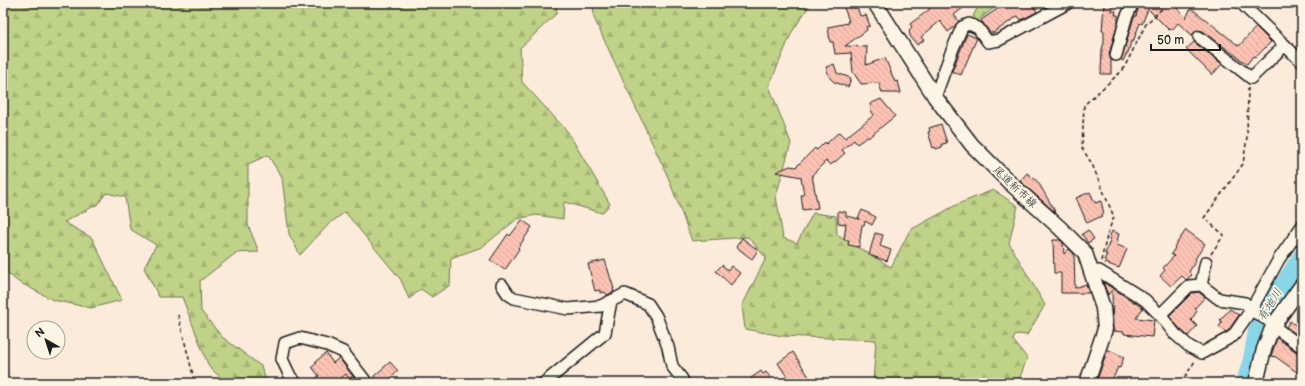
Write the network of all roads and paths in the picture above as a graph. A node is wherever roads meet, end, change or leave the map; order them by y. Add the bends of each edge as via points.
1 (876, 3) edge
2 (1068, 3) edge
3 (1133, 3) edge
4 (1168, 3) edge
5 (1241, 3) edge
6 (1199, 37) dead end
7 (1285, 46) junction
8 (1116, 55) dead end
9 (1302, 62) edge
10 (1251, 78) junction
11 (935, 96) junction
12 (1302, 226) edge
13 (1206, 262) joint
14 (1095, 271) junction
15 (502, 285) dead end
16 (1201, 285) junction
17 (1302, 285) edge
18 (611, 301) junction
19 (1251, 310) junction
20 (178, 315) dead end
21 (1160, 315) junction
22 (1272, 324) junction
23 (1302, 348) edge
24 (1202, 354) junction
25 (195, 383) edge
26 (296, 383) edge
27 (368, 383) edge
28 (544, 383) edge
29 (683, 383) edge
30 (1087, 383) edge
31 (1181, 383) edge
32 (1256, 383) edge

1 - 11 main road, 尾道新市線
2 - 11 street via 999,40 988,42 978,28 969,24 962,28
3 - 8 street
4 - 14 path via 1146,24 1124,70 1084,105 1082,148 1092,164 1114,218
5 - 7 street
6 - 10 street
7 - 9 street
7 - 10 street
10 - 13 path via 1243,164 1204,218 1224,235
11 - 14 main road, 尾道新市線 via 972,145 1060,228 1085,254
12 - 19 street via 1278,259
13 - 16 street
14 - 21 street via 1145,300
14 - 30 main road, 尾道新市線 via 1105,329
15 - 18 street via 514,298 568,309 601,306
16 - 19 street via 1219,299 1245,303
16 - 21 street via 1189,286
17 - 22 main road
18 - 28 street via 605,333
18 - 29 street via 625,294 648,304 656,316 668,347 672,366
19 - 22 street
19 - 24 street via 1233,336
20 - 25 path
21 - 24 street via 1175,334
22 - 23 street
22 - 32 main road
24 - 31 path
26 - 27 street via 282,359 285,343 300,338 328,345 343,352

